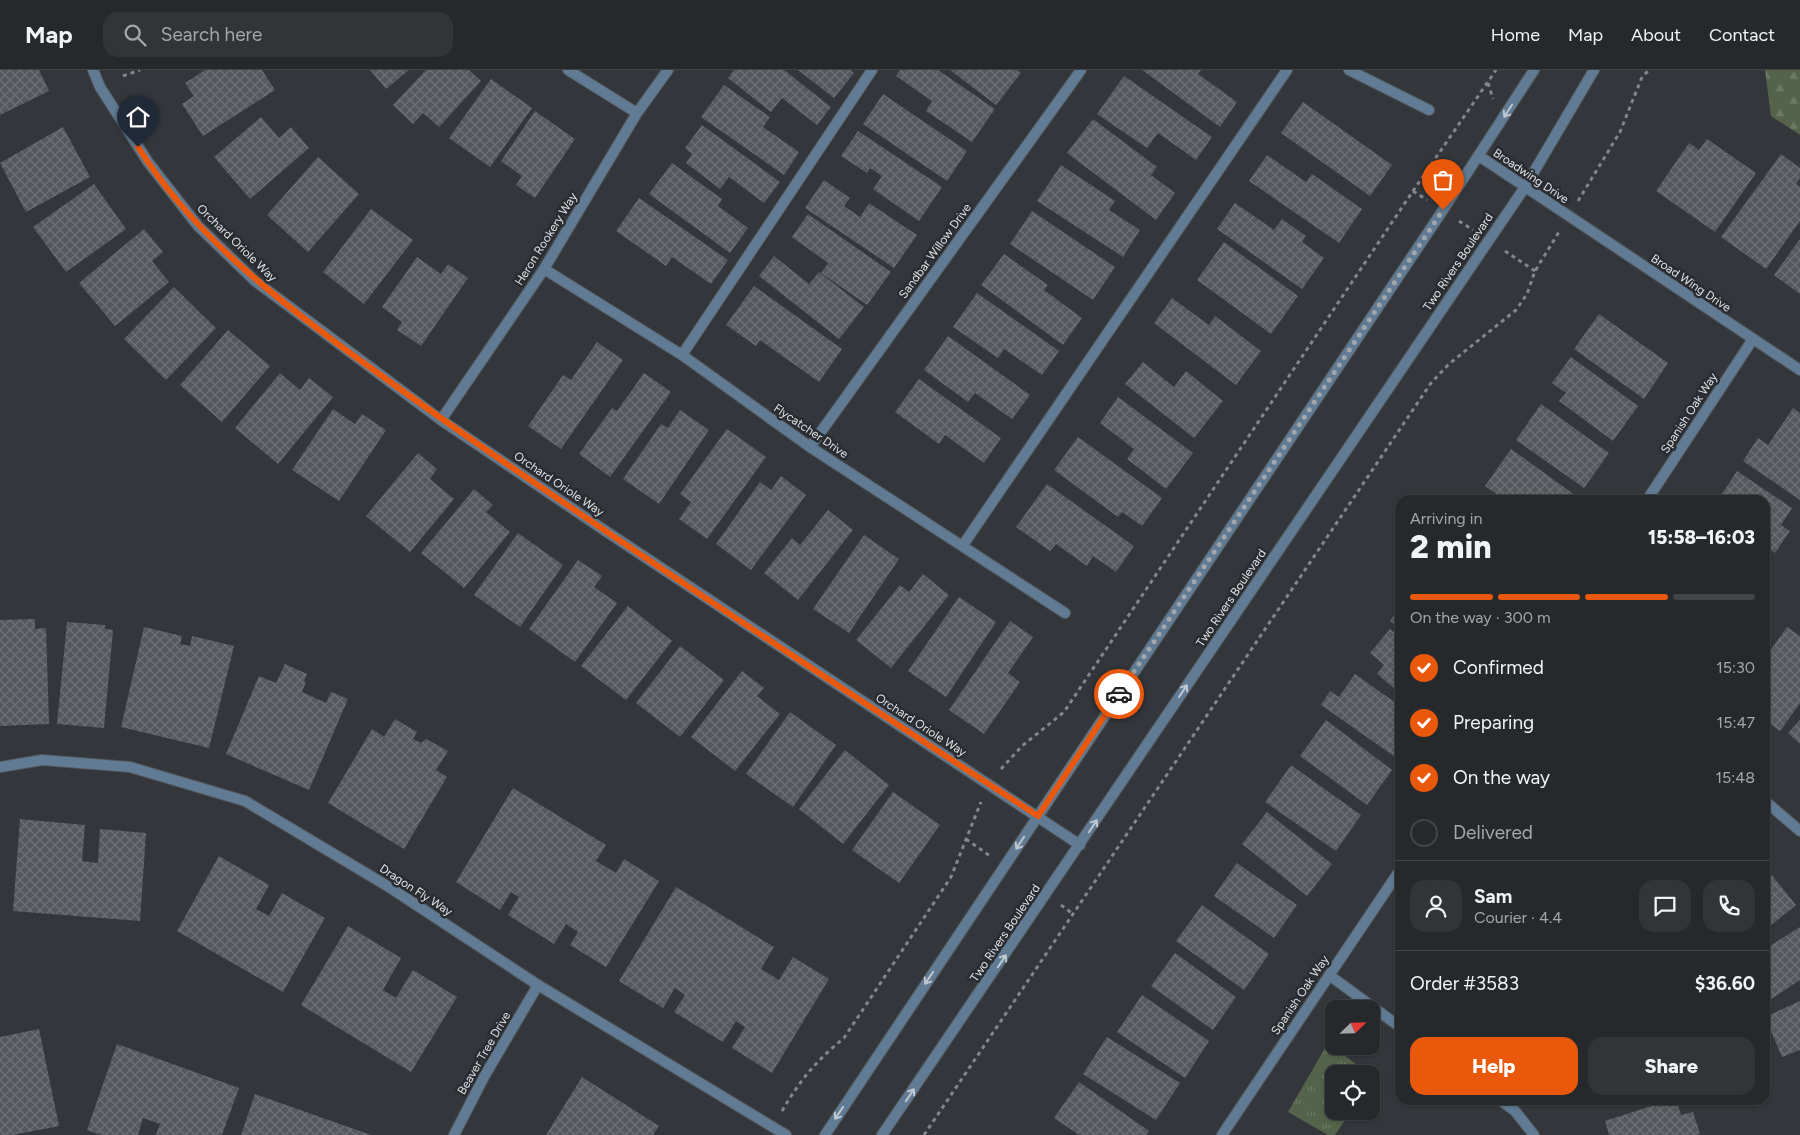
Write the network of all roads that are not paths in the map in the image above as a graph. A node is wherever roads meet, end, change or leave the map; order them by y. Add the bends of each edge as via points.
1 (93, 70) edge
2 (568, 70) edge
3 (668, 70) edge
4 (872, 70) edge
5 (1081, 70) edge
6 (1287, 70) edge
7 (1349, 70) edge
8 (1534, 70) edge
9 (1594, 70) edge
10 (1429, 110) dead end
11 (637, 113) junction
12 (1479, 156) junction
13 (1524, 187) junction
14 (1568, 217) joint
15 (544, 269) junction
16 (1753, 339) junction
17 (682, 355) junction
18 (1800, 370) edge
19 (441, 420) junction
20 (810, 447) junction
21 (1650, 495) edge
22 (963, 545) junction
23 (1065, 613) dead end
24 (0, 767) edge
25 (1770, 806) edge
26 (1038, 816) junction
27 (1800, 831) edge
28 (1080, 845) junction
29 (1395, 877) edge
30 (1329, 975) junction
31 (538, 985) junction
32 (1395, 1023) edge
33 (1507, 1105) edge
34 (454, 1135) edge
35 (786, 1135) edge
36 (825, 1135) edge
37 (882, 1135) edge
38 (1222, 1135) edge
39 (1534, 1135) edge

1 - 19 street, Orchard Oriole Way via 100,88 148,162 198,226 255,281
2 - 11 street
3 - 11 street, Heron Rookery Way
4 - 17 street
5 - 20 street, Sandbar Willow Drive
6 - 22 street
7 - 10 street
8 -> 12 street
9 - 13 street, Two Rivers Boulevard
11 - 15 street, Heron Rookery Way
12 - 13 street, Broadwing Drive
12 - 26 street
13 - 14 street, Broadwing Drive
28 -> 13 street, Two Rivers Boulevard
14 - 16 street, Broad Wing Drive
15 - 17 street, Flycatcher Drive
15 - 19 street, Heron Rookery Way
16 - 18 street, Broad Wing Drive
16 - 21 street, Spanish Oak Way
17 - 20 street, Flycatcher Drive
19 - 26 street, Orchard Oriole Way
20 - 22 street, Flycatcher Drive
22 - 23 street, Flycatcher Drive
24 - 31 street, Dragon Fly Way via 42,760 130,767 245,801 389,887
25 - 27 street
26 - 28 street, Orchard Oriole Way
26 -> 36 street
37 -> 28 street, Two Rivers Boulevard
29 - 30 street, Spanish Oak Way
30 - 32 street
30 - 38 street, Spanish Oak Way
31 - 34 street, Beaver Tree Drive
31 - 35 street, Dragon Fly Way
33 - 39 street

